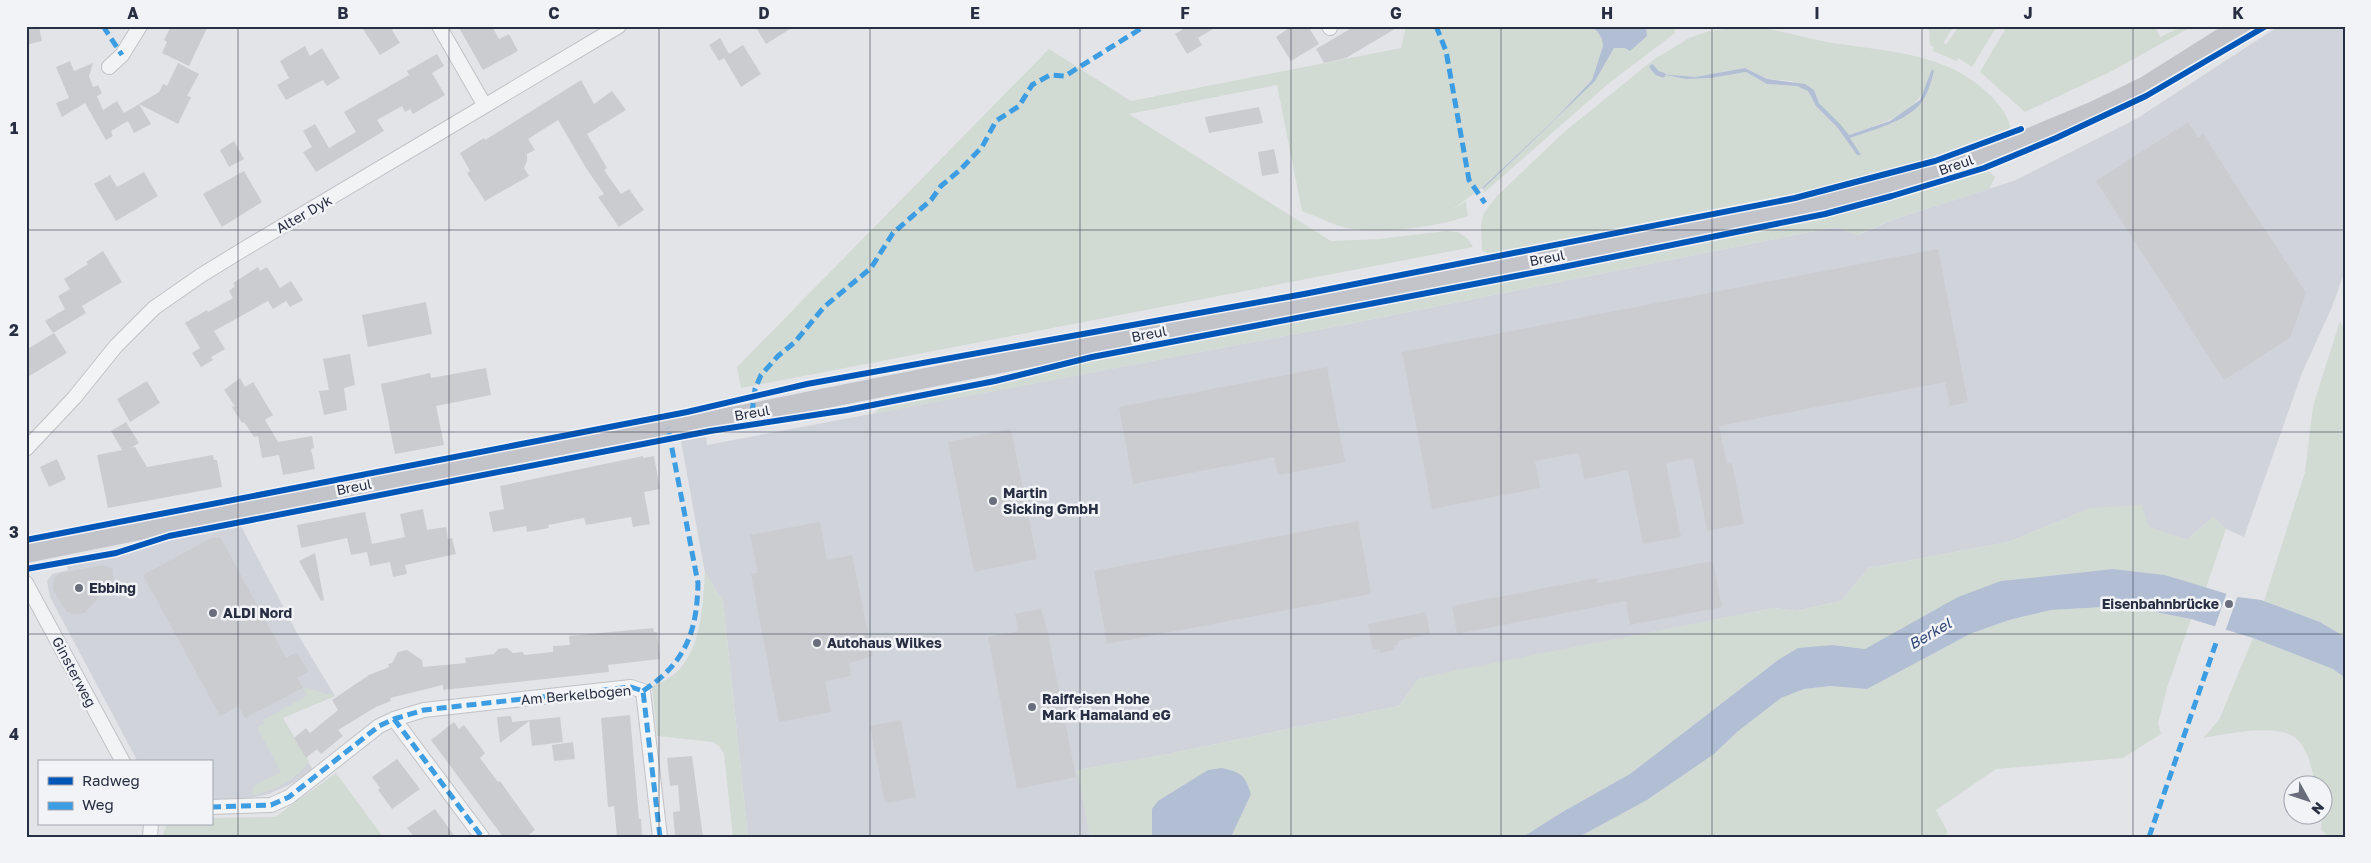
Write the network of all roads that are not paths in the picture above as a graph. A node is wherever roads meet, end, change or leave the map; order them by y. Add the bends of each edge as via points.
1 (140, 26) edge
2 (439, 26) edge
3 (620, 26) edge
4 (2241, 26) edge
5 (109, 67) dead end
6 (485, 106) junction
7 (26, 449) edge
8 (26, 553) edge
9 (26, 583) edge
10 (394, 719) junction
11 (122, 760) edge
12 (212, 808) edge
13 (482, 837) edge
14 (660, 837) edge

1 - 5 street via 122,55
2 - 6 street
3 - 6 street, Alter Dyk
4 - 8 main road, Breul via 2146,86 2092,112 2000,150 1888,188 1764,216 780,408 438,470
6 - 7 street, Alter Dyk via 237,254 154,308 116,346 74,398
9 - 11 street, Ginsterweg
10 - 12 street, Am Berkelbogen via 379,726 289,797 271,805
10 - 13 street
10 - 14 street, Am Berkelbogen via 424,710 630,687 643,691

